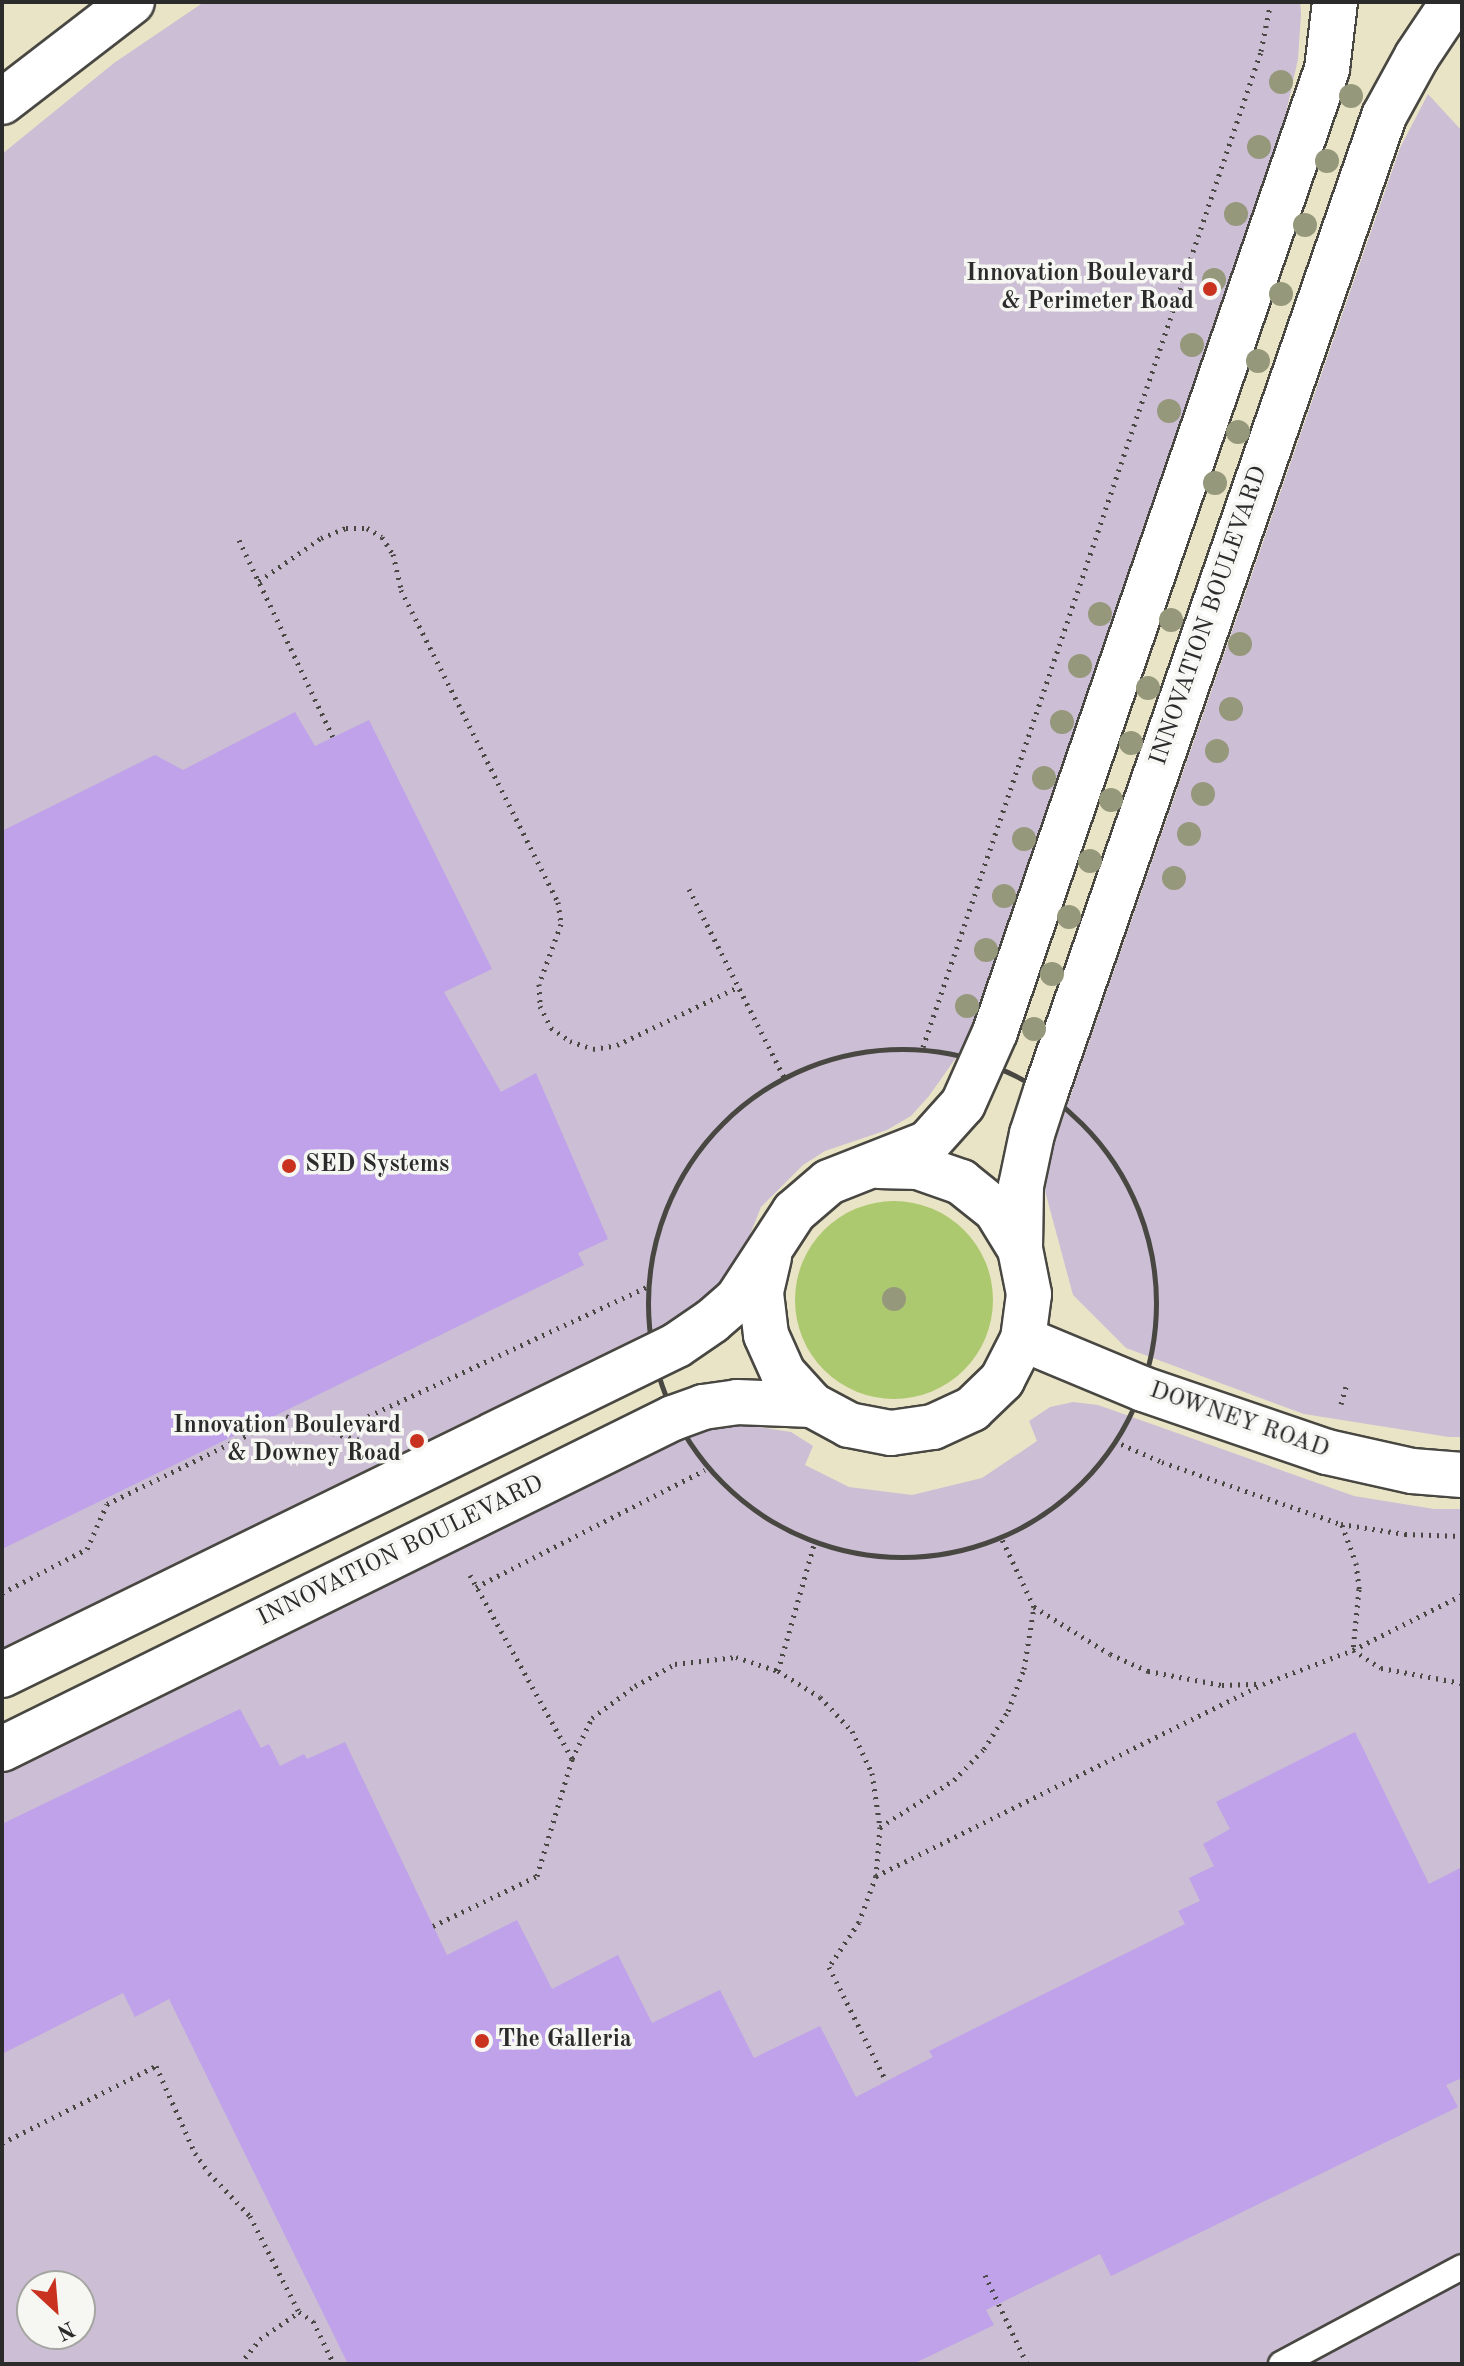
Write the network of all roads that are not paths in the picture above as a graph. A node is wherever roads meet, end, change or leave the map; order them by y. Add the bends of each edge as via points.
1 (132, 2) edge
2 (1335, 2) edge
3 (1453, 2) edge
4 (2, 102) edge
5 (871, 1166) junction
6 (1020, 1249) junction
7 (770, 1251) junction
8 (1023, 1339) junction
9 (812, 1405) junction
10 (1462, 1475) edge
11 (2, 1675) edge
12 (2, 1749) edge
13 (1462, 2267) edge
14 (1281, 2364) edge

1 - 4 street
2 - 5 street, INNOVATION BOULEVARD via 1327,69 983,1063 963,1104 928,1143
3 - 6 street, INNOVATION BOULEVARD via 1384,116 1032,1134 1021,1186
5 - 6 street, INNOVATION BOULEVARD via 918,1167 961,1182 996,1210
5 - 7 street, INNOVATION BOULEVARD via 817,1192 794,1212
6 - 8 street, INNOVATION BOULEVARD via 1029,1294
7 - 9 street, INNOVATION BOULEVARD via 761,1293 766,1335 783,1373
7 - 11 street, INNOVATION BOULEVARD via 738,1298 712,1321 652,1356
8 - 9 street, INNOVATION BOULEVARD via 1002,1380 972,1409 933,1427 891,1433 849,1425
8 - 10 street, DOWNEY ROAD via 1143,1389 1327,1452 1412,1471
9 - 12 street, INNOVATION BOULEVARD via 737,1402 673,1418
13 - 14 lane

